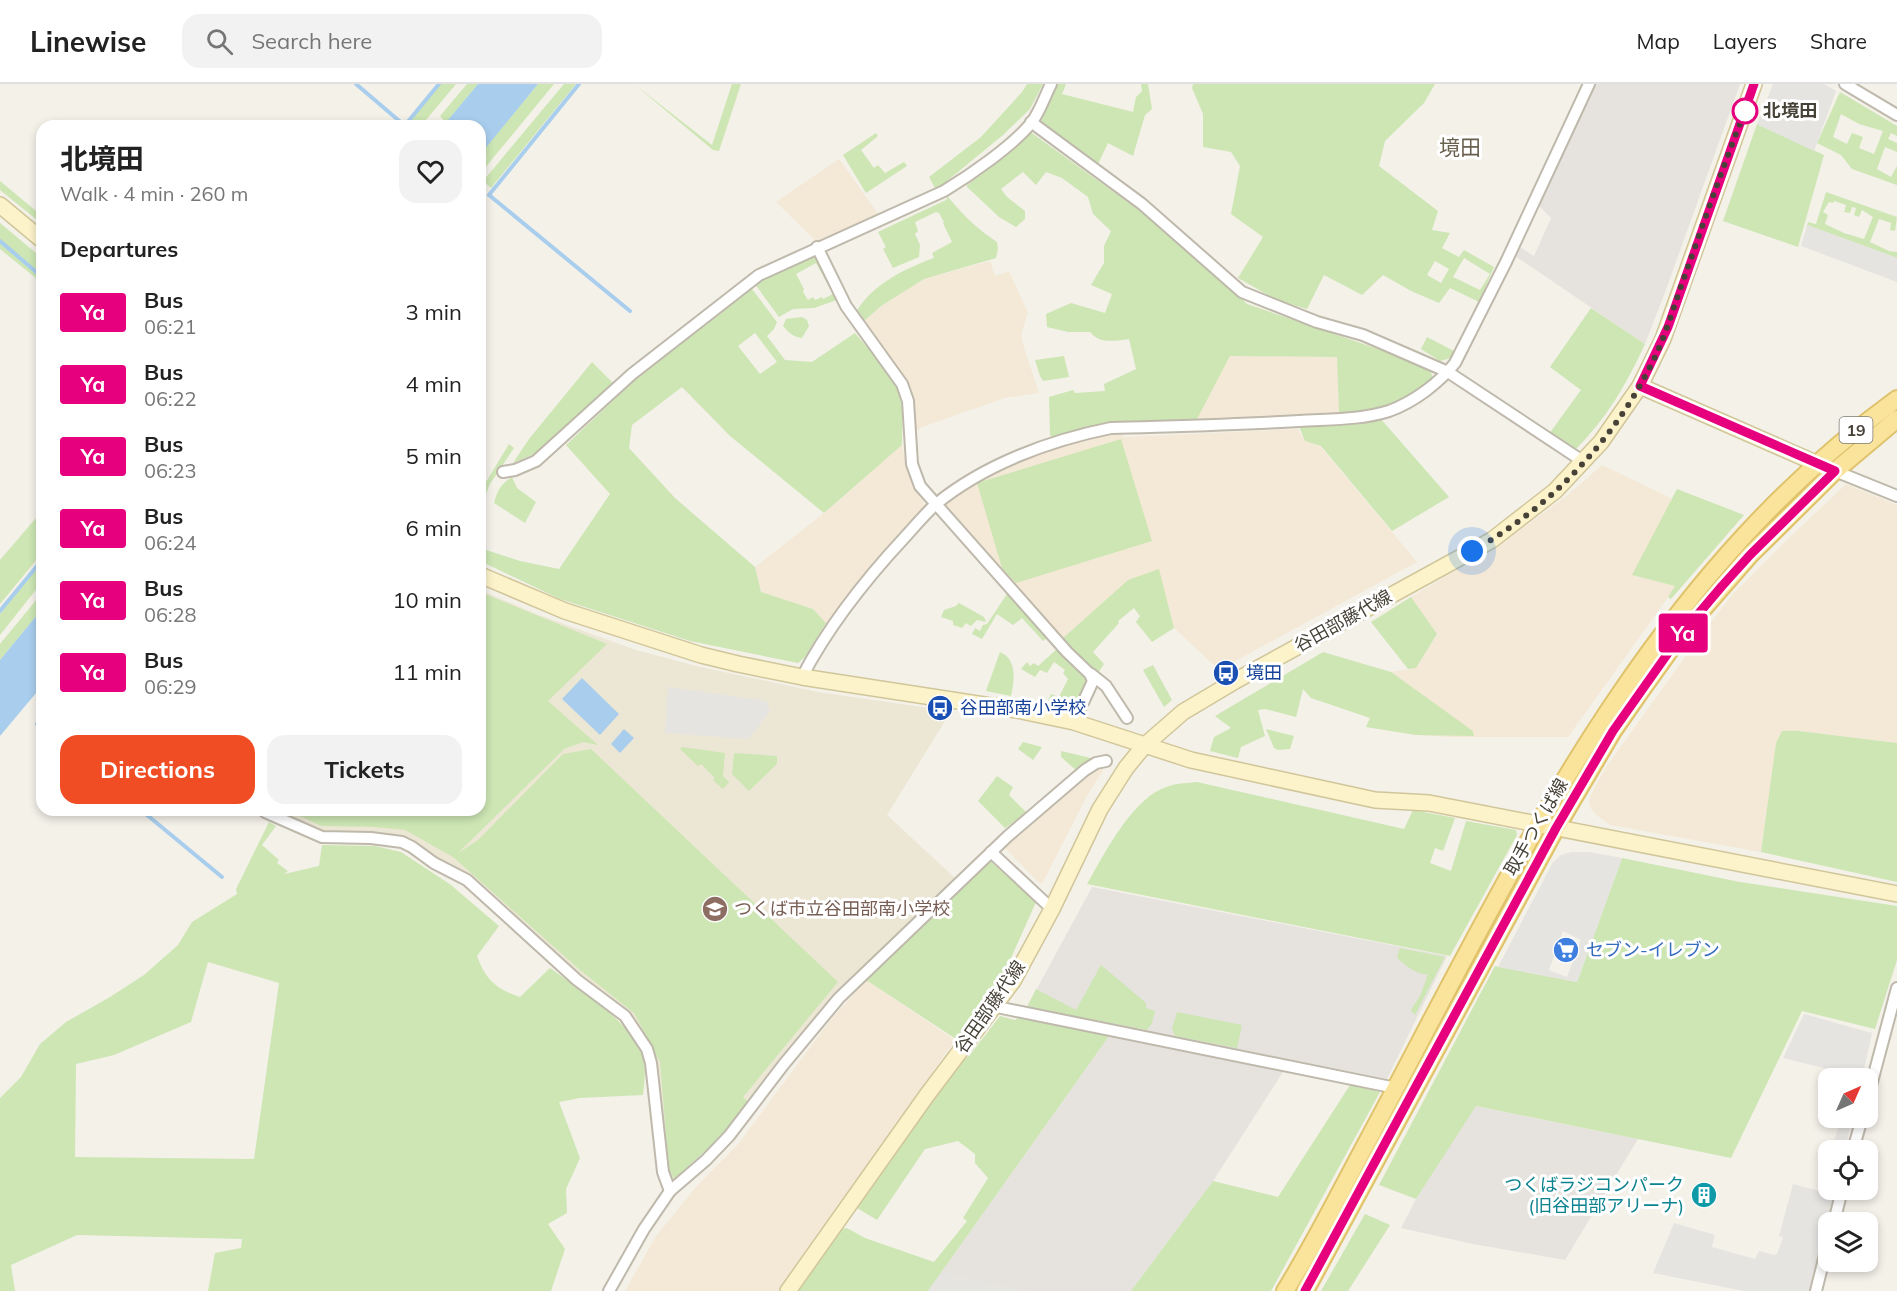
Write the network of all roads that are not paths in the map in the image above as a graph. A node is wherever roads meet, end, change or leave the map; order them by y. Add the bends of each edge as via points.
1 (1051, 84) edge
2 (1589, 84) edge
3 (1754, 84) edge
4 (1845, 84) edge
5 (1897, 115) edge
6 (1031, 122) junction
7 (0, 205) edge
8 (36, 235) edge
9 (817, 247) junction
10 (1448, 372) junction
11 (1640, 386) junction
12 (1897, 399) edge
13 (1897, 420) edge
14 (1584, 462) junction
15 (1818, 464) junction
16 (1835, 471) junction
17 (503, 472) dead end
18 (1897, 496) edge
19 (935, 505) junction
20 (486, 578) edge
21 (1090, 674) junction
22 (802, 677) junction
23 (1127, 718) dead end
24 (1074, 722) junction
25 (1144, 746) junction
26 (1106, 761) dead end
27 (274, 816) edge
28 (1536, 825) junction
29 (1556, 828) junction
30 (991, 852) junction
31 (1897, 894) edge
32 (1052, 909) junction
33 (1897, 988) edge
34 (992, 1006) junction
35 (1876, 1068) edge
36 (1396, 1088) junction
37 (670, 1191) junction
38 (1821, 1272) edge
39 (609, 1291) edge
40 (788, 1291) edge
41 (1285, 1291) edge
42 (1305, 1291) edge
43 (1816, 1291) edge

1 - 6 street
2 - 10 street via 1501,272
3 - 11 street, 谷田部藤代線 via 1669,323
4 - 5 street
6 - 9 street via 971,175 946,190
6 - 10 street via 1149,210 1242,292 1317,322 1363,335
7 - 8 street
9 - 17 street via 759,274 632,375 536,461
9 - 19 street via 846,306 902,384 908,401 912,464 920,486
10 - 14 street
10 - 19 street via 1406,403 1373,415 1093,432 1037,449 992,469
11 - 14 street, 谷田部藤代線
11 - 15 street
12 - 15 main road, 取手つくば線 / 19
13 - 16 main road, 取手つくば線 / 19
14 - 25 street, 谷田部藤代線 via 1538,506 1492,540 1235,681 1183,712
15 - 16 street
15 - 28 main road, 取手つくば線 / 19 via 1766,513 1669,623 1600,721
16 - 18 street
16 - 29 main road, 取手つくば線 / 19 via 1750,555 1683,632 1613,731
19 - 21 street
19 - 22 street via 865,582
20 - 22 street via 565,611 651,639 729,662
21 - 23 street via 1106,686
21 - 24 street via 1092,685
22 - 24 street
24 - 25 street
25 - 28 street via 1375,800 1429,803
25 - 32 street, 谷田部藤代線 via 1100,809
26 - 30 street via 1085,770
27 - 37 street via 322,837 371,838 412,846 467,880 577,980 626,1016 651,1063 663,1172
28 - 29 street
28 - 36 main road, 取手つくば線 / 19
29 - 31 street
29 - 42 main road, 取手つくば線 / 19
30 - 32 street
30 - 37 street via 839,998 729,1136
32 - 34 street, 谷田部藤代線 via 1013,981
33 - 35 street
34 - 36 street
34 - 40 street, 谷田部藤代線
36 - 41 main road, 取手つくば線 / 19
37 - 39 street
38 - 43 street

